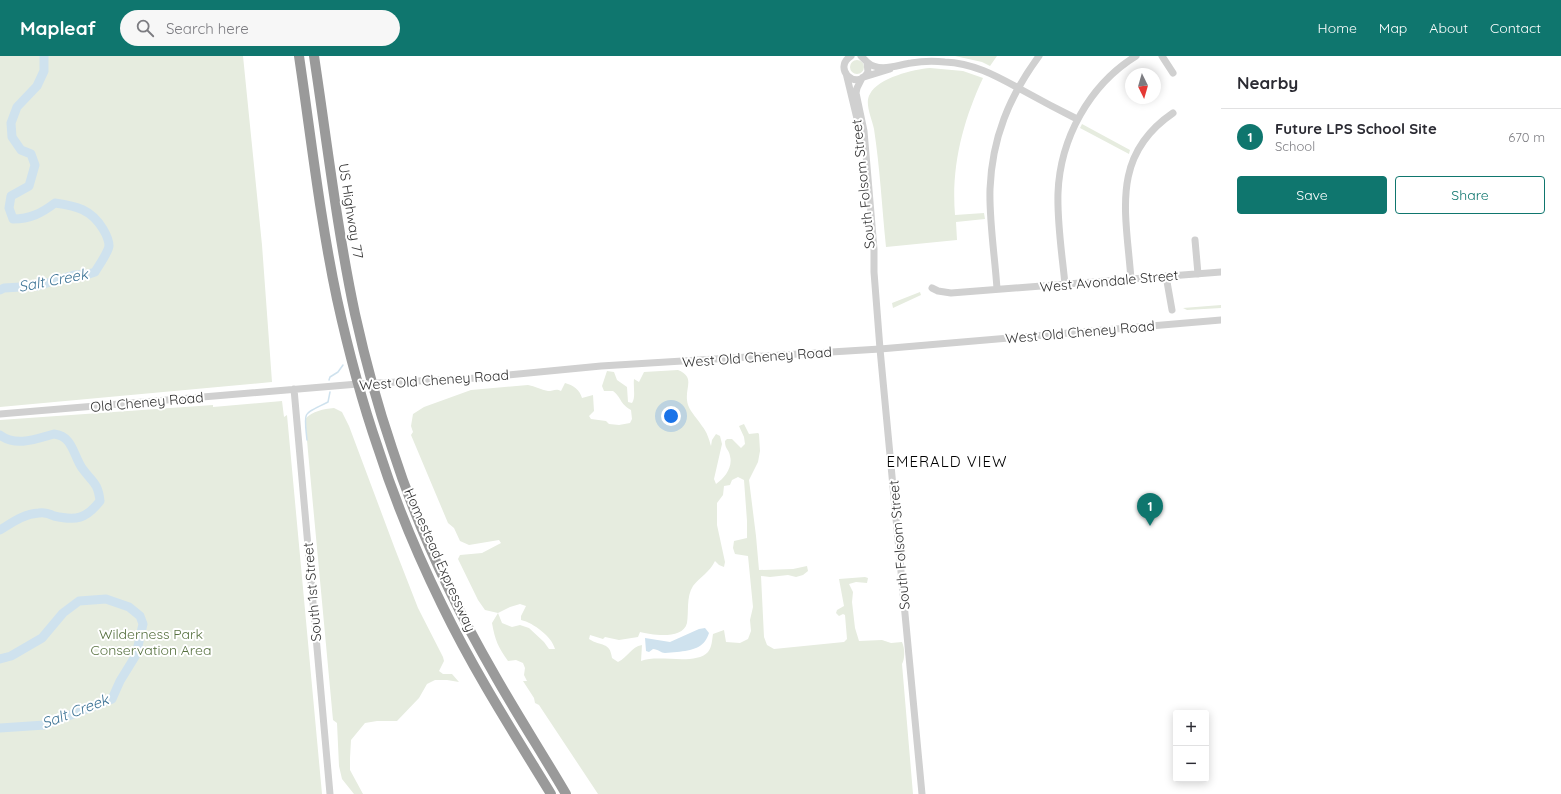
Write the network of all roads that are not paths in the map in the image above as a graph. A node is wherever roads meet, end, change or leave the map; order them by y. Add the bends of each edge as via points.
1 (299, 56) edge
2 (314, 56) edge
3 (1039, 56) edge
4 (1136, 56) edge
5 (1162, 56) edge
6 (850, 57) edge
7 (865, 58) edge
8 (911, 59) edge
9 (894, 67) junction
10 (846, 73) junction
11 (1173, 73) dead end
12 (863, 78) junction
13 (1017, 88) junction
14 (1173, 113) dead end
15 (1077, 119) junction
16 (1195, 240) dead end
17 (874, 272) junction
18 (1221, 272) edge
19 (1198, 274) junction
20 (1166, 276) junction
21 (1131, 279) junction
22 (1065, 284) junction
23 (932, 288) dead end
24 (997, 289) junction
25 (1172, 310) dead end
26 (1221, 320) edge
27 (880, 348) junction
28 (354, 367) joint
29 (369, 369) joint
30 (358, 384) junction
31 (372, 384) junction
32 (294, 389) junction
33 (1, 414) edge
34 (330, 794) edge
35 (550, 794) edge
36 (566, 794) edge
37 (922, 794) edge

1 - 28 highway, US Highway 77 via 329,257
2 - 29 highway, US Highway 77 via 346,266
3 - 13 street
4 - 15 street via 1104,83
5 - 11 street
6 - 10 street via 844,65
7 - 9 street via 878,67
7 - 12 street, South Folsom Street via 869,68
8 - 9 street
8 - 13 street via 976,68
9 - 12 street
10 - 12 street via 855,80
10 - 17 street, South Folsom Street via 859,127
12 - 17 street, South Folsom Street via 856,93 864,131
13 - 15 street
13 - 24 street via 999,134 992,165 990,202
14 - 21 street via 1148,134 1138,149 1128,174 1125,202
15 - 22 street via 1063,156 1058,184 1058,214
16 - 19 street
17 - 27 street, South Folsom Street
18 - 19 street, West Avondale Street
19 - 20 street, West Avondale Street
20 - 21 street, West Avondale Street
20 - 25 street
21 - 22 street, West Avondale Street
22 - 24 street, West Avondale Street
23 - 24 street, West Avondale Street via 951,293
26 - 27 street, West Old Cheney Road
27 - 31 street, West Old Cheney Road
27 - 37 street, South Folsom Street
28 - 30 highway, Homestead Expressway
29 - 31 highway, Homestead Expressway
30 - 31 street, West Old Cheney Road
30 - 32 street, West Old Cheney Road
30 - 35 highway, Homestead Expressway via 392,489 442,606 484,684
31 - 36 highway, Homestead Expressway via 403,479 455,600 493,672
32 - 33 street, Old Cheney Road
32 - 34 street, South 1st Street

